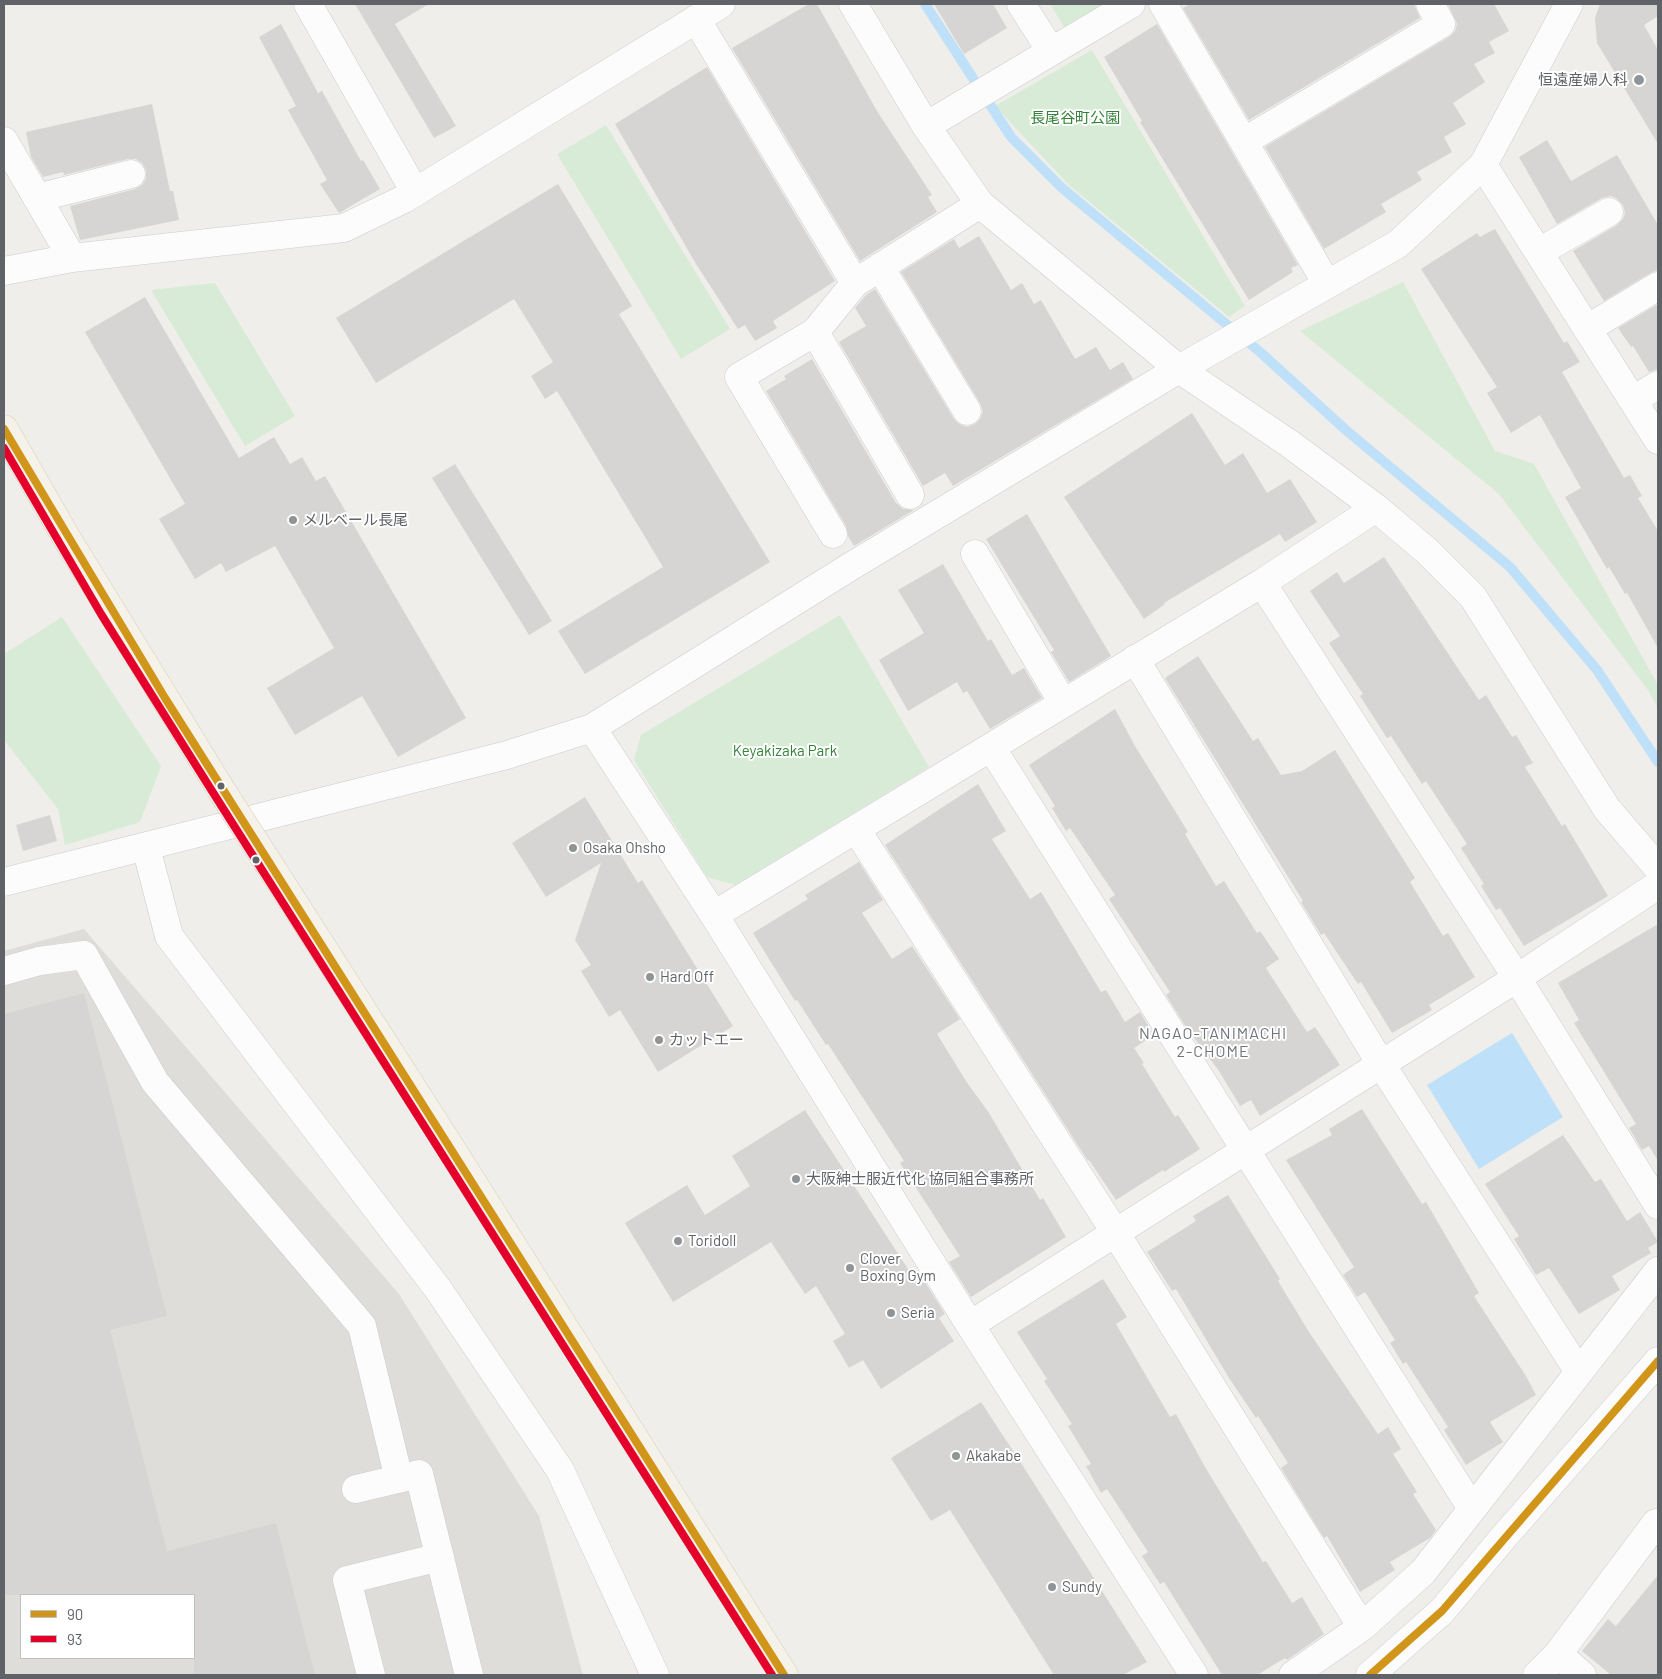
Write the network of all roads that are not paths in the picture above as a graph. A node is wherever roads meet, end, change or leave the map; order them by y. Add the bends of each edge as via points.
1 (308, 4) edge
2 (722, 4) edge
3 (853, 4) edge
4 (1021, 4) edge
5 (1131, 4) edge
6 (1164, 4) edge
7 (1430, 4) edge
8 (1569, 4) edge
9 (696, 19) junction
10 (1051, 51) junction
11 (926, 126) junction
12 (4, 141) edge
13 (1244, 141) junction
14 (1484, 165) junction
15 (131, 174) dead end
16 (415, 192) junction
17 (37, 198) junction
18 (980, 204) junction
19 (1609, 212) dead end
20 (1539, 252) junction
21 (72, 258) junction
22 (880, 267) junction
23 (4, 271) edge
24 (854, 283) junction
25 (1327, 284) junction
26 (1658, 286) edge
27 (1588, 329) junction
28 (815, 332) junction
29 (1179, 369) junction
30 (1658, 385) edge
31 (1633, 400) junction
32 (966, 411) dead end
33 (1658, 440) edge
34 (8, 446) edge
35 (910, 495) dead end
36 (1376, 508) junction
37 (834, 534) dead end
38 (975, 554) dead end
39 (1262, 583) junction
40 (1136, 659) junction
41 (1063, 703) junction
42 (592, 728) junction
43 (991, 747) junction
44 (856, 829) junction
45 (146, 847) junction
46 (1658, 868) edge
47 (4, 882) edge
48 (1658, 885) edge
49 (714, 915) junction
50 (4, 971) edge
51 (1517, 978) junction
52 (1381, 1064) junction
53 (1246, 1149) junction
54 (1658, 1205) edge
55 (1115, 1232) junction
56 (1658, 1271) edge
57 (970, 1324) junction
58 (1658, 1361) edge
59 (1579, 1372) junction
60 (399, 1479) junction
61 (356, 1489) dead end
62 (1471, 1507) junction
63 (1658, 1525) edge
64 (440, 1557) junction
65 (1362, 1627) junction
66 (1558, 1654) junction
67 (371, 1675) edge
68 (469, 1675) edge
69 (655, 1675) edge
70 (784, 1675) edge
71 (1194, 1675) edge
72 (1293, 1675) edge
73 (1370, 1675) edge
74 (1537, 1675) edge
75 (1582, 1675) edge

1 - 16 street
2 - 9 street
3 - 11 street
4 - 10 street
5 - 10 street
6 - 13 street
7 - 13 street via 1441,24
8 - 14 street
9 - 16 street
9 - 24 street
10 - 11 street
11 - 18 street
12 - 17 street
13 - 25 street
14 - 20 street
14 - 25 street via 1398,244
15 - 17 street
16 - 21 street via 344,228
17 - 21 street
18 - 22 street
18 - 29 street
19 - 20 street
20 - 27 street
21 - 23 street
22 - 24 street
22 - 32 street
24 - 28 street
25 - 29 street
26 - 27 street
27 - 31 street
28 - 35 street
28 - 37 street via 739,377
29 - 36 street via 1290,444
29 - 42 street via 853,565
30 - 31 street
31 - 33 street
34 - 70 main road, bridge via 220,788
36 - 39 street
36 - 46 street via 1427,551 1472,597 1607,809
38 - 41 street
39 - 40 street
39 - 51 street
40 - 41 street
40 - 52 street
41 - 43 street
42 - 45 street via 507,755
42 - 49 street
43 - 44 street
43 - 53 street
44 - 49 street
44 - 55 street
45 - 47 street
45 - 69 street via 169,936 438,1288 560,1470
48 - 51 street
49 - 57 street
50 - 60 street via 84,955 155,1082 362,1326
51 - 52 street
51 - 54 street
52 - 53 street
52 - 59 street
53 - 55 street
53 - 62 street
55 - 57 street
55 - 65 street
56 - 59 street
57 - 71 street
58 - 73 street via 1442,1611
59 - 62 street
60 - 61 street
60 - 64 street via 419,1474
62 - 65 street via 1422,1572
63 - 66 street via 1656,1523
64 - 67 street via 347,1580
64 - 68 street
65 - 72 street
66 - 74 street
66 - 75 street

